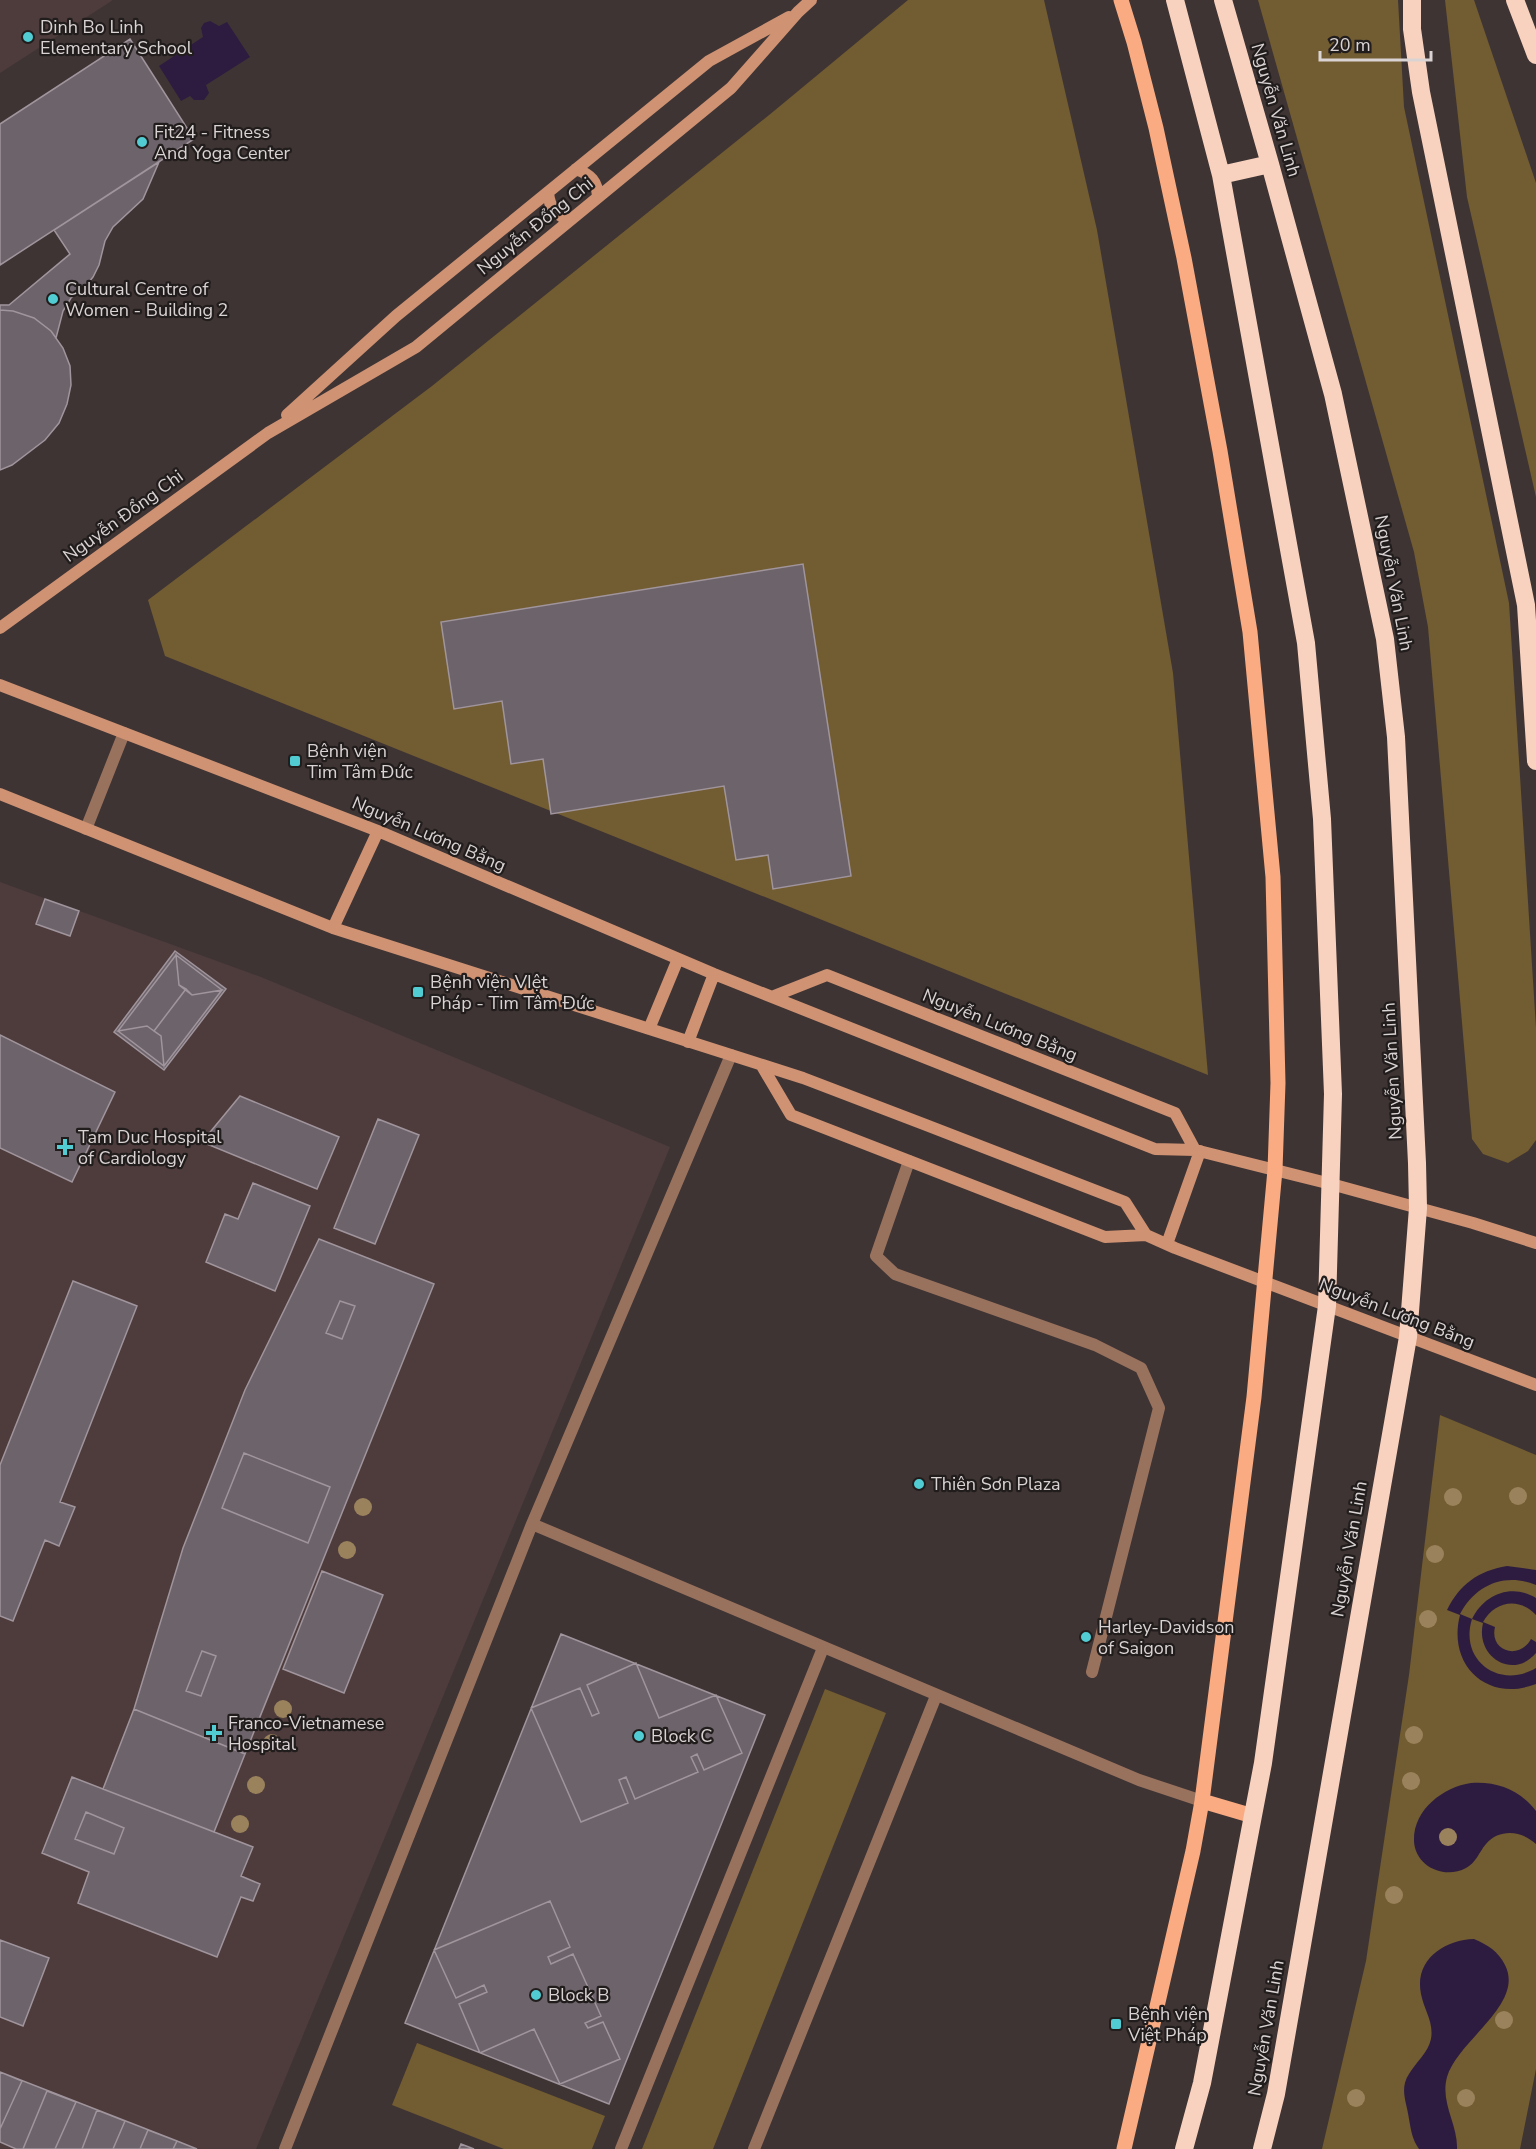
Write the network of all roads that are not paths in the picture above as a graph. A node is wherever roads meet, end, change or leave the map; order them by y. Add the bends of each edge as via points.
1 (811, 0) edge
2 (1121, 0) edge
3 (1175, 0) edge
4 (1223, 0) edge
5 (1412, 0) edge
6 (1515, 0) edge
7 (798, 12) junction
8 (1536, 55) edge
9 (1270, 164) junction
10 (576, 169) junction
11 (1221, 175) junction
12 (548, 193) junction
13 (598, 197) junction
14 (569, 221) junction
15 (268, 433) junction
16 (0, 628) edge
17 (0, 685) edge
18 (124, 733) junction
19 (1536, 760) edge
20 (0, 794) edge
21 (86, 829) junction
22 (378, 831) junction
23 (333, 928) junction
24 (678, 959) junction
25 (714, 974) junction
26 (774, 996) junction
27 (649, 1029) junction
28 (688, 1042) junction
29 (731, 1055) junction
30 (762, 1066) junction
31 (1197, 1150) junction
32 (909, 1161) junction
33 (1275, 1170) junction
34 (1331, 1184) junction
35 (1418, 1208) junction
36 (1146, 1235) junction
37 (1536, 1243) edge
38 (1167, 1244) junction
39 (1265, 1282) junction
40 (1327, 1306) junction
41 (1408, 1337) junction
42 (1536, 1385) edge
43 (532, 1524) junction
44 (823, 1648) junction
45 (1092, 1672) dead end
46 (936, 1696) junction
47 (1202, 1801) junction
48 (1253, 1816) junction
49 (285, 2149) edge
50 (621, 2149) edge
51 (754, 2149) edge
52 (1124, 2149) edge
53 (1184, 2149) edge
54 (1262, 2149) edge

1 - 7 main road, Nguyễn Đổng Chi
2 - 33 main road via 1145,82 1184,258 1250,632 1273,888 1278,1083
3 - 11 highway
4 - 9 highway, Nguyễn Văn Linh
5 - 19 highway via 1421,92 1526,605
6 - 8 highway
7 - 10 main road, Nguyễn Đổng Chi via 709,60
7 - 13 main road, Nguyễn Đổng Chi via 731,88
9 - 11 highway
9 - 35 highway, Nguyễn Văn Linh via 1333,394 1385,639 1396,737
10 - 12 main road, Nguyễn Đổng Chi
10 - 13 main road via 589,174 597,184
11 - 34 highway via 1304,632 1312,701 1322,819 1332,1058
12 - 14 main road via 549,205
12 - 15 main road, Nguyễn Đổng Chi via 396,316
13 - 14 main road, Nguyễn Đổng Chi
14 - 15 main road, Nguyễn Đổng Chi via 416,347
15 - 16 main road, Nguyễn Đổng Chi
17 - 18 main road, Nguyễn Lương Bằng
18 - 21 street
18 - 22 main road, Nguyễn Lương Bằng
20 - 21 main road
21 - 23 main road
22 - 23 main road
22 - 24 main road, Nguyễn Lương Bằng
23 - 27 main road
24 - 25 main road, Nguyễn Lương Bằng
24 - 27 main road
25 - 26 main road, Nguyễn Lương Bằng
25 - 28 main road
26 - 31 main road, Nguyễn Lương Bằng via 1155,1149
26 - 31 main road, Nguyễn Lương Bằng via 827,975 1175,1113
27 - 28 main road
28 - 29 main road
29 - 30 main road
29 - 43 street
30 - 32 main road, Nguyễn Lương Bằng via 791,1115
30 - 36 main road via 803,1078 1125,1202
31 - 33 main road, Nguyễn Lương Bằng
31 - 38 main road
32 - 36 main road, Nguyễn Lương Bằng via 1105,1237
32 - 45 street via 876,1256 895,1274 1095,1345 1142,1368 1159,1408
33 - 34 main road, Nguyễn Lương Bằng
33 - 39 main road
34 - 35 main road, Nguyễn Lương Bằng
34 - 40 highway
35 - 37 main road, Nguyễn Lương Bằng
35 - 41 highway, Nguyễn Văn Linh
36 - 38 main road, Nguyễn Lương Bằng
38 - 39 main road, Nguyễn Lương Bằng
39 - 40 main road, Nguyễn Lương Bằng
39 - 47 main road
40 - 41 main road, Nguyễn Lương Bằng
40 - 48 highway
41 - 42 main road, Nguyễn Lương Bằng
41 - 54 highway, Nguyễn Văn Linh via 1276,2094
43 - 44 street
43 - 49 street
44 - 46 street
44 - 50 street
46 - 47 street via 1139,1780
46 - 51 street
47 - 48 main road
47 - 52 main road
48 - 53 highway via 1202,2083

